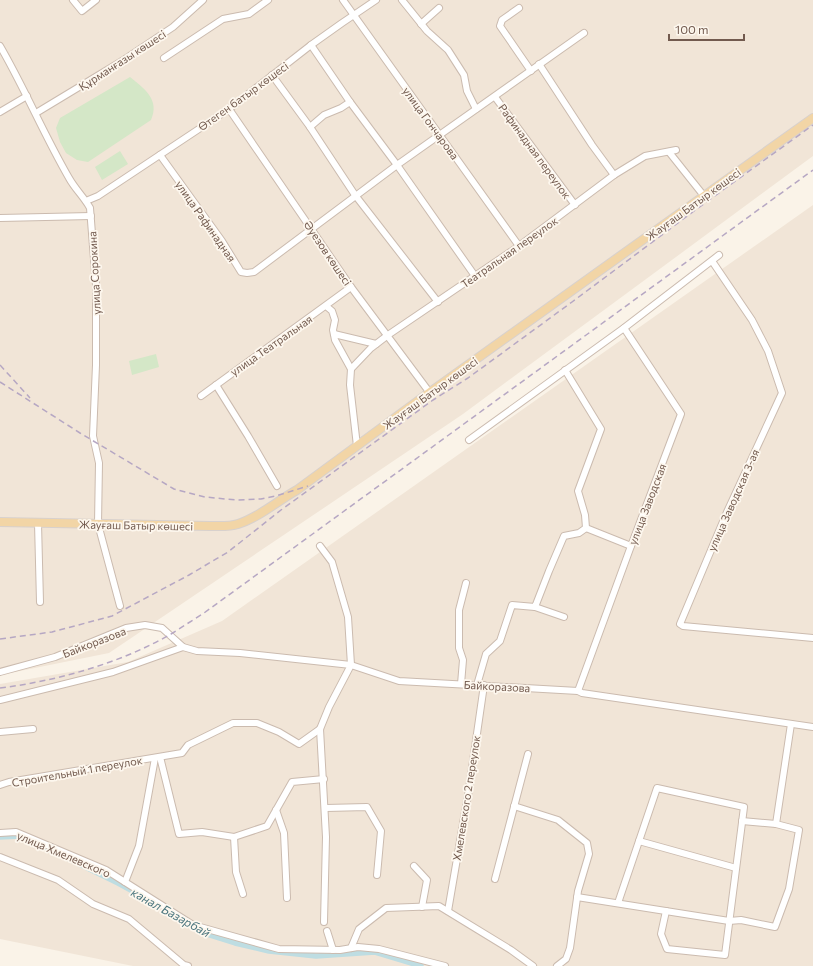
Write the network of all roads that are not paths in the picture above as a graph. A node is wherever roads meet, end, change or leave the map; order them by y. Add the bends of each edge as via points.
1 (73, 0) edge
2 (96, 0) edge
3 (203, 0) edge
4 (268, 0) edge
5 (343, 0) edge
6 (376, 0) edge
7 (402, 0) edge
8 (440, 8) dead end
9 (519, 8) dead end
10 (354, 15) junction
11 (421, 24) junction
12 (584, 33) dead end
13 (311, 45) junction
14 (0, 46) edge
15 (164, 58) dead end
16 (540, 64) junction
17 (530, 71) junction
18 (272, 75) junction
19 (27, 96) junction
20 (495, 97) junction
21 (350, 102) junction
22 (229, 109) junction
23 (476, 109) junction
24 (0, 112) edge
25 (36, 113) junction
26 (813, 118) edge
27 (310, 127) junction
28 (440, 135) junction
29 (676, 150) dead end
30 (669, 152) junction
31 (160, 155) junction
32 (397, 165) junction
33 (614, 175) junction
34 (355, 195) junction
35 (704, 196) junction
36 (86, 201) junction
37 (575, 205) junction
38 (91, 216) junction
39 (0, 218) edge
40 (312, 228) junction
41 (519, 246) junction
42 (719, 255) dead end
43 (712, 261) junction
44 (475, 276) junction
45 (351, 287) junction
46 (438, 302) junction
47 (326, 306) junction
48 (624, 328) junction
49 (334, 334) junction
50 (388, 335) junction
51 (376, 344) junction
52 (351, 370) junction
53 (565, 370) junction
54 (216, 385) junction
55 (430, 393) junction
56 (201, 396) dead end
57 (470, 440) dead end
58 (357, 446) junction
59 (277, 486) dead end
60 (0, 522) edge
61 (38, 523) junction
62 (98, 524) junction
63 (586, 528) junction
64 (320, 546) dead end
65 (631, 546) junction
66 (466, 583) dead end
67 (40, 602) dead end
68 (120, 606) dead end
69 (535, 608) junction
70 (564, 618) dead end
71 (813, 638) edge
72 (183, 647) junction
73 (351, 665) junction
74 (0, 672) edge
75 (461, 684) junction
76 (481, 685) junction
77 (578, 691) junction
78 (0, 700) edge
79 (791, 724) junction
80 (813, 728) edge
81 (33, 729) dead end
82 (320, 729) junction
83 (0, 732) edge
84 (528, 754) dead end
85 (157, 757) junction
86 (324, 779) junction
87 (0, 785) edge
88 (514, 806) junction
89 (326, 808) junction
90 (276, 810) junction
91 (742, 821) junction
92 (776, 824) junction
93 (0, 833) edge
94 (234, 837) junction
95 (639, 841) junction
96 (0, 857) edge
97 (414, 866) dead end
98 (736, 868) junction
99 (376, 875) dead end
100 (495, 878) dead end
101 (125, 882) junction
102 (243, 894) dead end
103 (577, 897) junction
104 (287, 898) dead end
105 (618, 903) junction
106 (422, 906) junction
107 (666, 911) junction
108 (448, 912) junction
109 (324, 922) dead end
110 (729, 922) junction
111 (327, 931) dead end
112 (351, 948) junction
113 (333, 950) junction
114 (431, 964) edge
115 (188, 966) edge
116 (445, 966) edge
117 (533, 966) edge
118 (557, 966) edge

1 - 2 street via 82,11
3 - 25 street, Құрманғазы көшесі via 173,27
4 - 15 street via 249,14 223,19
5 - 10 street, улица Гончарова
6 - 10 street, Өтеген батыр көшесі
7 - 11 street
8 - 11 street
9 - 17 street via 502,20 500,26
10 - 13 street, Өтеген батыр көшесі
10 - 28 street, улица Гончарова
11 - 23 street via 448,50 464,75 467,91
12 - 16 street, улица Рафинадная
13 - 18 street, Өтеген батыр көшесі
13 - 21 street
14 - 19 street, улица Сорокина
16 - 17 street, улица Рафинадная
16 - 33 street
17 - 20 street, улица Рафинадная
18 - 22 street, Өтеген батыр көшесі
18 - 27 street
19 - 24 street
19 - 25 street, улица Сорокина
20 - 23 street, улица Рафинадная
20 - 37 street, Рафинадная переулок
21 - 27 street via 324,115
21 - 32 street
22 - 31 street, Өтеген батыр көшесі
22 - 40 street, Әуезов көшесі
23 - 28 street, улица Рафинадная
25 - 36 street, улица Сорокина via 70,180
26 - 35 main road, Жауғаш Батыр көшесі
27 - 34 street
28 - 32 street, улица Рафинадная
28 - 41 street, улица Гончарова
29 - 30 street, Театральная переулок
30 - 33 street, Театральная переулок via 645,156
30 - 35 street
31 - 36 street, Өтеген батыр көшесі via 98,196
31 - 40 street, улица Рафинадная via 222,241 241,272 254,272
32 - 34 street, улица Рафинадная
32 - 44 street
33 - 37 street, Театральная переулок
34 - 40 street, улица Рафинадная
34 - 46 street
35 - 55 main road, Жауғаш Батыр көшесі
36 - 38 street, улица Сорокина
37 - 41 street, Театральная переулок
38 - 39 street
38 - 62 street, улица Сорокина via 96,284 93,436 99,463
40 - 45 street, Әуезов көшесі
41 - 44 street, Театральная переулок
42 - 43 street
43 - 48 street
43 - 71 street, улица Заводская 3-ая via 752,320 768,351 782,393 727,512 680,624
44 - 46 street, Театральная переулок
45 - 47 street, улица Театральная
45 - 50 street, Әуезов көшесі
46 - 50 street, Театральная переулок
47 - 49 street via 332,311 335,320
47 - 54 street, улица Театральная
48 - 53 street
48 - 65 street, улица Заводская via 681,414
49 - 51 street
49 - 52 street
50 - 51 street, Театральная переулок
50 - 55 street, Әуезов көшесі
51 - 52 street, Театральная переулок
52 - 58 street via 350,385
53 - 57 street
53 - 63 street via 601,429 578,491
54 - 56 street, улица Театральная
54 - 59 street
55 - 58 main road, Жауғаш Батыр көшесі
58 - 62 main road, Жауғаш Батыр көшесі via 260,514 237,525
60 - 61 main road, Жауғаш Батыр көшесі
61 - 62 main road, Жауғаш Батыр көшесі
61 - 67 street
62 - 68 street, улица Сорокина
63 - 65 street
63 - 69 street via 579,533 564,536
64 - 73 street via 332,562 348,617
65 - 77 street, улица Заводская
66 - 75 street via 460,610 459,648 463,660
69 - 70 street
69 - 76 street, Хмелевского 2 переулок via 512,605 500,641 486,654
72 - 73 street, Байкоразова via 203,652 240,653
72 - 74 street, Байкоразова via 162,628 145,625 126,628 55,657
72 - 78 street via 113,672
73 - 75 street, Байкоразова via 399,681
73 - 82 street
75 - 76 street, Байкоразова
76 - 77 street, Байкоразова
76 - 108 street, Хмелевского 2 переулок via 469,789
77 - 79 street, Байкоразова
79 - 80 street, Байкоразова
79 - 92 street
81 - 83 street
82 - 85 street, Строительный 1 переулок via 298,744 257,723 233,723 188,745 182,753
82 - 86 street
84 - 88 street
85 - 87 street, Строительный 1 переулок
85 - 94 street via 179,834 202,832
85 - 101 street, Строительный 1 переулок via 139,846
86 - 89 street
86 - 90 street via 292,782
88 - 100 street
88 - 103 street via 558,820 586,843 589,854
89 - 99 street via 367,807 381,831
89 - 109 street
90 - 94 street via 267,826
90 - 104 street via 284,833
91 - 92 street
91 - 95 street via 744,807 656,788
91 - 98 street
92 - 110 street via 799,830 789,888 775,927 741,920
93 - 101 street, улица Хмелевского via 16,832 106,870
94 - 102 street via 236,872
95 - 98 street
95 - 105 street
96 - 115 street via 58,880 93,904 129,919
97 - 106 street via 427,880
98 - 110 street
101 - 113 street, улица Хмелевского via 193,924 279,949
103 - 105 street
103 - 118 street via 570,948 566,959
105 - 107 street
106 - 108 street via 439,906
106 - 112 street via 386,908 360,929
107 - 110 street
107 - 110 street via 661,934 667,949 725,956
108 - 117 street
111 - 113 street
112 - 113 street, улица Хмелевского
112 - 114 street, улица Хмелевского via 379,949
114 - 116 street, улица Хмелевского

